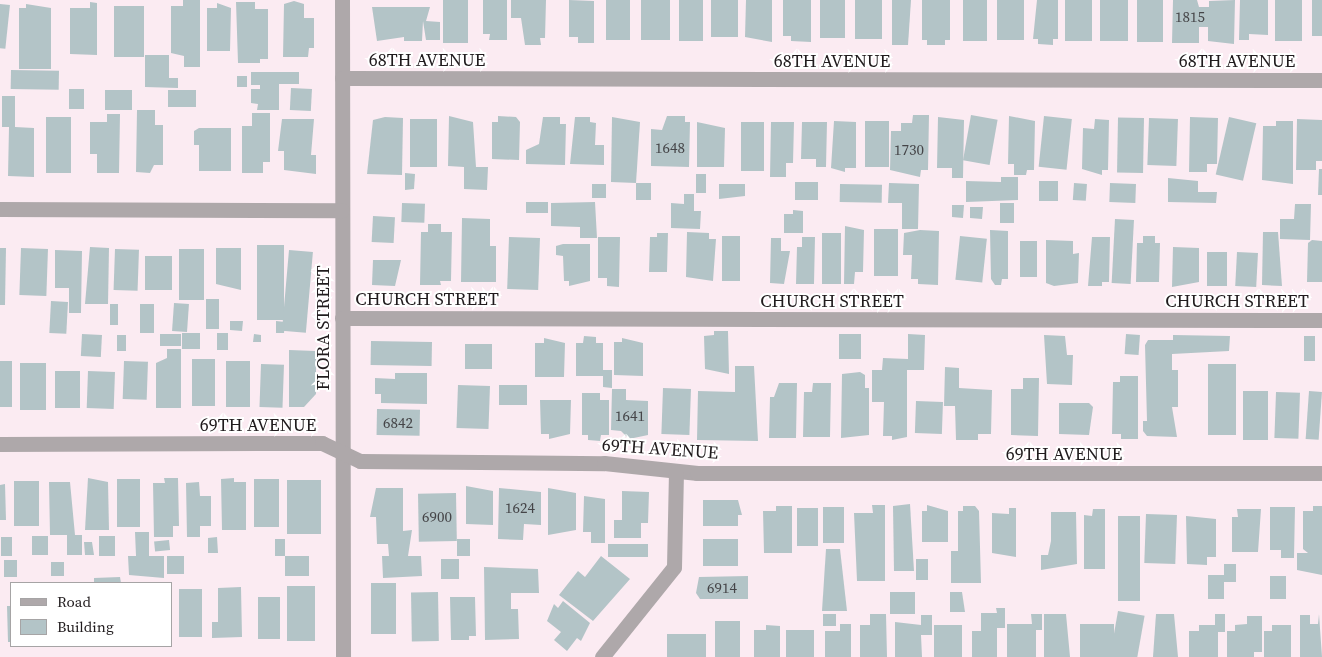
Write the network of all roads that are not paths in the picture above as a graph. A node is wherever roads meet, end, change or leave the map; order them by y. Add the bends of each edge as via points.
1 (342, 0) edge
2 (342, 78) junction
3 (1322, 80) edge
4 (0, 209) edge
5 (342, 210) junction
6 (342, 318) junction
7 (1322, 320) edge
8 (0, 444) edge
9 (342, 453) junction
10 (676, 472) junction
11 (1322, 473) edge
12 (343, 657) edge
13 (602, 657) edge

1 - 2 street, FLORA STREET
2 - 3 street, 68TH AVENUE
2 - 5 street, FLORA STREET
4 - 5 street
5 - 6 street, FLORA STREET
6 - 7 street, CHURCH STREET
6 - 9 street, FLORA STREET
8 - 9 street, 69TH AVENUE via 322,443
9 - 10 street, 69TH AVENUE via 360,461 604,463
9 - 12 street, FLORA STREET
10 - 11 street, 69TH AVENUE
10 - 13 street via 674,567

